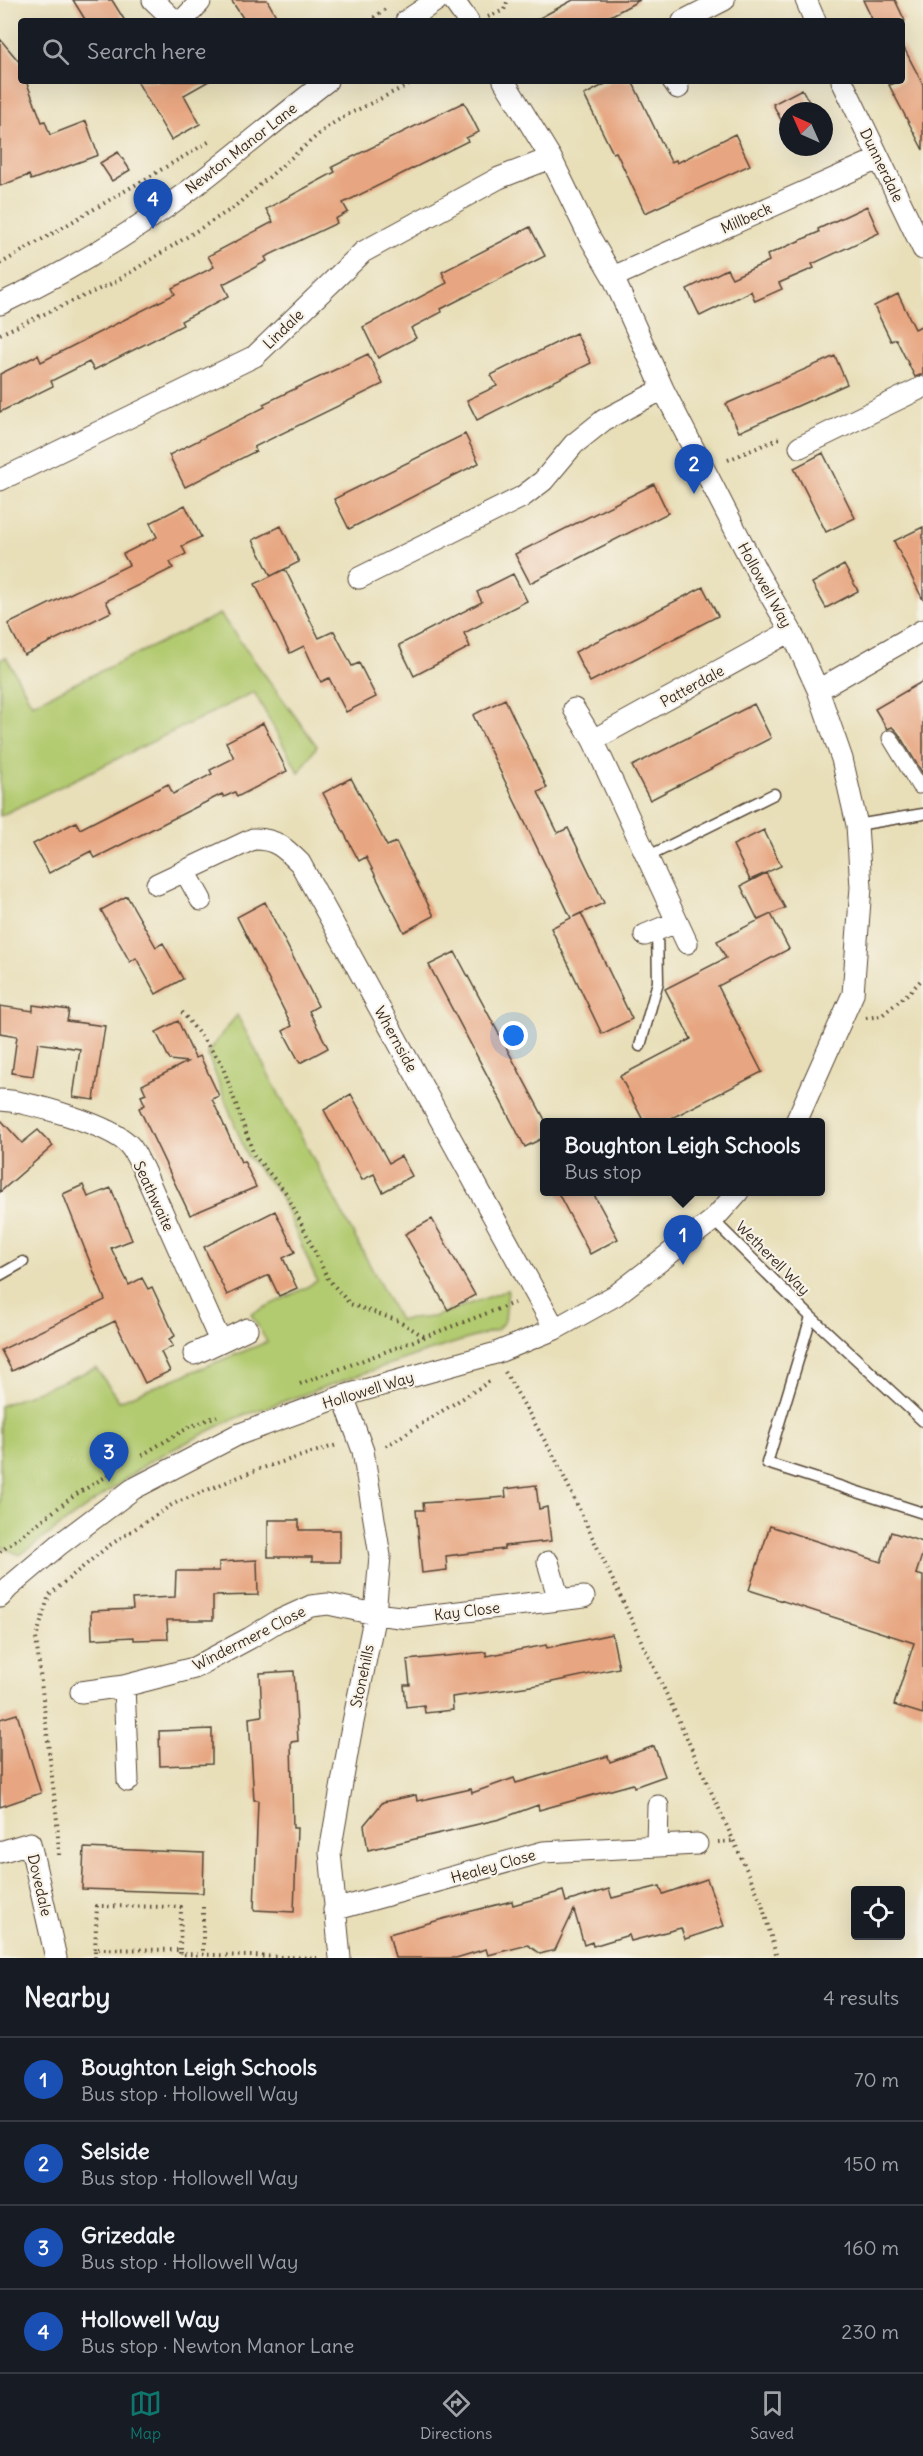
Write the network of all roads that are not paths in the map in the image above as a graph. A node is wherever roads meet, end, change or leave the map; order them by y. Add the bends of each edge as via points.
1 (153, 0) edge
2 (437, 0) edge
3 (453, 0) edge
4 (724, 0) edge
5 (806, 0) edge
6 (200, 2) dead end
7 (172, 18) edge
8 (186, 18) edge
9 (410, 18) edge
10 (466, 18) edge
11 (689, 18) edge
12 (814, 18) edge
13 (323, 84) edge
14 (506, 84) edge
15 (843, 84) edge
16 (551, 158) junction
17 (878, 159) junction
18 (923, 249) edge
19 (613, 277) junction
20 (0, 304) edge
21 (923, 387) edge
22 (663, 389) junction
23 (800, 447) road end
24 (0, 480) edge
25 (359, 578) dead end
26 (923, 630) edge
27 (790, 631) junction
28 (819, 690) junction
29 (574, 709) dead end
30 (890, 738) dead end
31 (593, 740) junction
32 (923, 784) edge
33 (774, 794) dead end
34 (923, 814) edge
35 (857, 825) junction
36 (647, 857) junction
37 (185, 871) junction
38 (157, 884) dead end
39 (201, 900) dead end
40 (676, 922) junction
41 (651, 932) joint
42 (687, 943) dead end
43 (640, 1046) dead end
44 (0, 1100) edge
45 (798, 1118) edge
46 (734, 1196) edge
47 (713, 1220) junction
48 (23, 1262) dead end
49 (0, 1275) edge
50 (812, 1317) junction
51 (247, 1329) dead end
52 (555, 1329) junction
53 (220, 1341) junction
54 (194, 1354) dead end
55 (343, 1396) junction
56 (923, 1422) edge
57 (923, 1513) edge
58 (548, 1562) dead end
59 (3, 1590) edge
60 (584, 1597) dead end
61 (559, 1600) junction
62 (375, 1614) junction
63 (124, 1686) junction
64 (81, 1692) dead end
65 (128, 1781) dead end
66 (658, 1806) dead end
67 (657, 1845) junction
68 (697, 1845) dead end
69 (0, 1852) edge
70 (334, 1910) junction
71 (56, 1958) edge
72 (340, 1958) edge

1 - 7 street
2 - 9 street
3 - 10 street
4 - 11 street
5 - 12 street
6 - 8 street
13 - 20 street, Newton Manor Lane via 145,221 52,279
14 - 16 street, Hollowell Way
15 - 17 street, Dunnerdale
16 - 19 street, Hollowell Way
16 - 24 street, Lindale via 499,178 363,252 255,356
17 - 18 street, Dunnerdale
17 - 19 street, Millbeck
19 - 22 street, Hollowell Way
21 - 23 street
22 - 25 street via 604,420 574,444 543,481 522,497
22 - 27 street, Hollowell Way
26 - 28 street
27 - 28 street, Hollowell Way
27 - 31 street, Patterdale
28 - 35 street, Hollowell Way via 842,759
29 - 31 street
30 - 32 street via 920,786
31 - 36 street
33 - 36 lane
34 - 35 lane
35 - 45 street, Hollowell Way via 860,899 853,994
36 - 40 street
37 - 38 street, Whernside
37 - 39 street
37 - 52 street, Whernside via 253,839 267,838 300,863
40 - 41 street
40 - 42 street
41 - 43 lane via 658,982
44 - 53 street, Seathwaite via 37,1106 113,1133 129,1145
46 - 47 street, Hollowell Way
47 - 50 lane, Wetherell Way
47 - 52 street, Hollowell Way via 616,1294
48 - 49 lane
50 - 56 lane, Wetherell Way
50 - 57 lane via 767,1462
51 - 53 street
52 - 55 street, Hollowell Way via 501,1363
53 - 54 street
55 - 59 street, Hollowell Way via 237,1435 133,1489
55 - 62 street, Stonehills via 364,1459 380,1556
58 - 61 street
60 - 61 street, Kay Close
61 - 62 street, Kay Close via 408,1618
62 - 63 street, Windermere Close via 328,1604 310,1606 194,1668
62 - 70 street, Stonehills via 330,1852
63 - 64 street, Windermere Close
63 - 65 street
66 - 67 street
67 - 68 street, Healey Close
67 - 70 street, Healey Close via 543,1852
69 - 71 street, Dovedale via 30,1843
70 - 72 street, Stonehills

